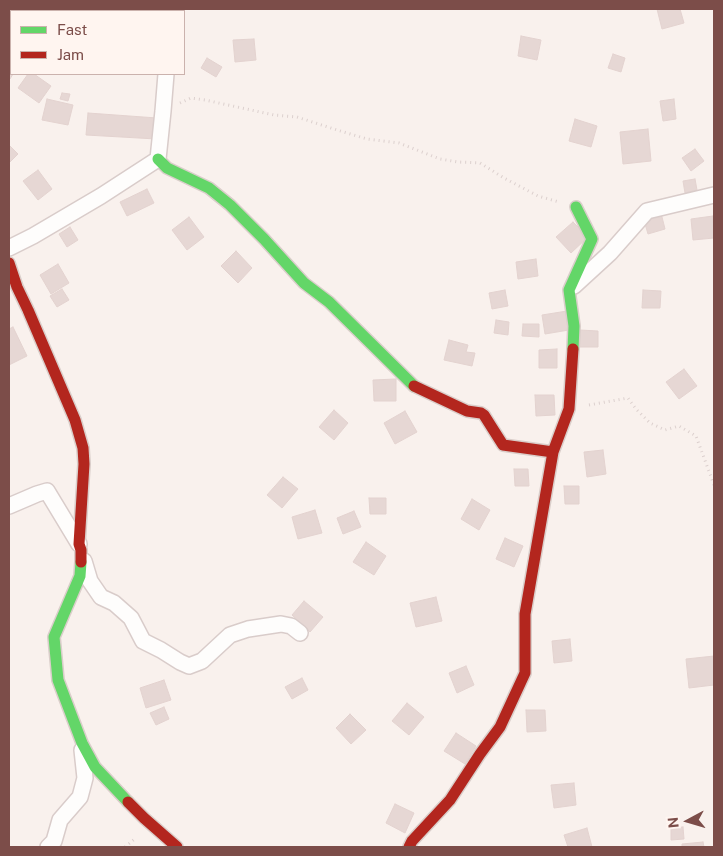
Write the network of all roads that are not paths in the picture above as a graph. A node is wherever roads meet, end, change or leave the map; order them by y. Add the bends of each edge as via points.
1 (166, 75) edge
2 (158, 159) junction
3 (714, 195) edge
4 (576, 207) road end
5 (9, 248) edge
6 (9, 263) edge
7 (569, 290) junction
8 (553, 452) junction
9 (9, 506) edge
10 (80, 547) junction
11 (300, 633) dead end
12 (82, 743) junction
13 (48, 847) edge
14 (177, 847) edge
15 (409, 847) edge

1 - 2 street
2 - 5 street via 101,196
2 - 8 street via 167,168 208,188 230,204 304,283 329,302 412,386 467,411 481,413 503,445
3 - 7 street via 647,211 610,253
4 - 7 street via 592,239
6 - 10 street via 75,420 83,448
7 - 8 street via 574,326 568,409
8 - 15 street via 524,614 525,673 500,727 450,800
9 - 10 street via 47,491
10 - 11 street via 90,581 101,597 114,603 131,618 143,640 189,666 202,661 230,635 248,628 281,624
10 - 12 street via 80,576 54,637 58,680
12 - 13 street via 85,778 80,797 60,820 54,840
12 - 14 street via 95,767

